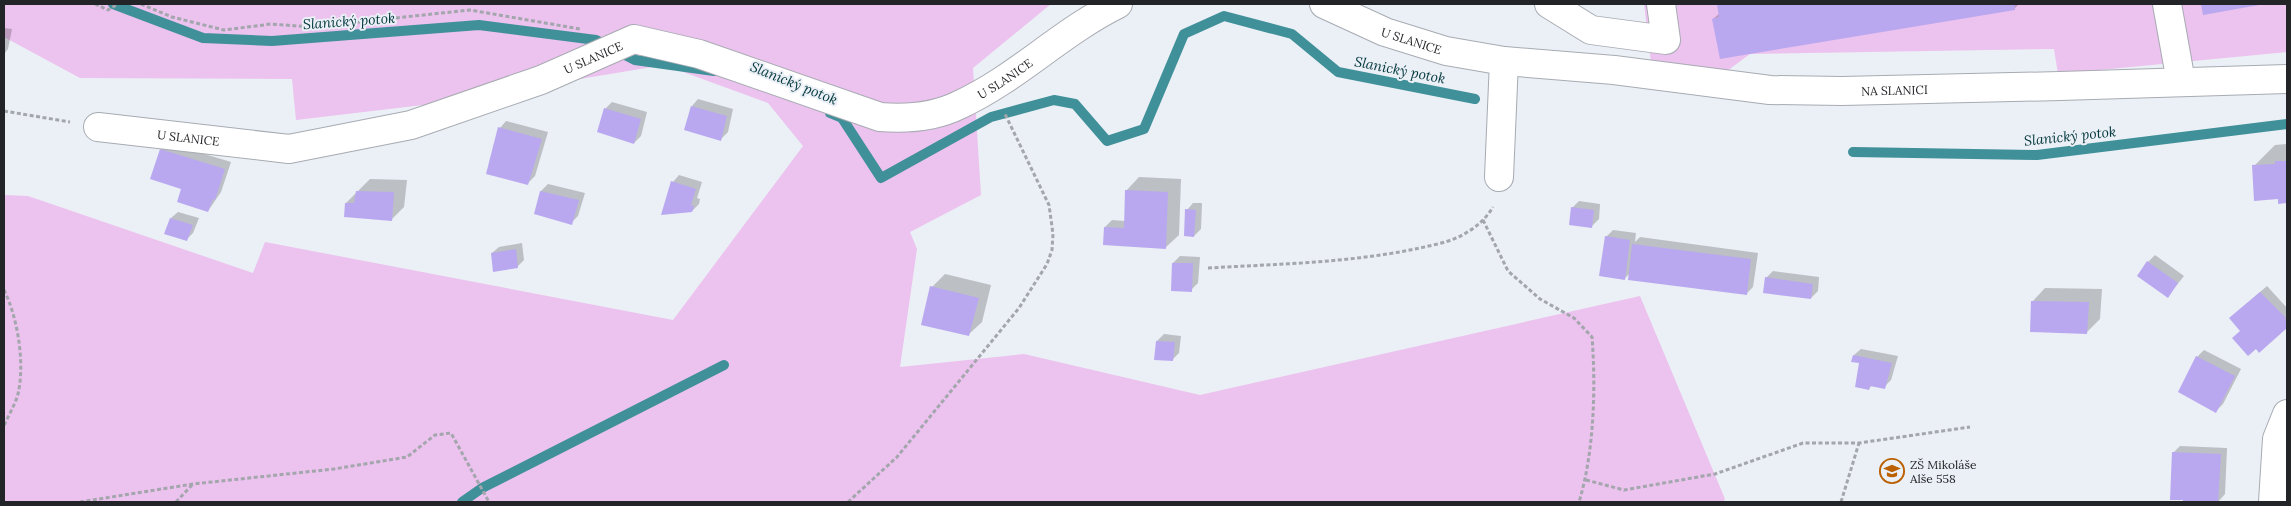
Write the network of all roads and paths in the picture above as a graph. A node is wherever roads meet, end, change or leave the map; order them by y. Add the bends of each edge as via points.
1 (95, 4) edge
2 (118, 4) edge
3 (140, 4) edge
4 (1118, 4) edge
5 (1324, 4) edge
6 (1549, 4) edge
7 (1661, 4) edge
8 (2167, 4) edge
9 (586, 30) dead end
10 (1504, 61) junction
11 (2287, 79) edge
12 (2182, 82) junction
13 (4, 111) edge
14 (1012, 126) dead end
15 (98, 127) joint
16 (1499, 177) joint
17 (1483, 220) junction
18 (1208, 268) dead end
19 (4, 290) edge
20 (2287, 414) edge
21 (4, 426) edge
22 (1970, 427) dead end
23 (1859, 443) junction
24 (1586, 480) junction
25 (193, 484) junction
26 (80, 502) edge
27 (176, 502) edge
28 (489, 502) edge
29 (848, 502) edge
30 (1579, 502) edge
31 (1841, 502) edge
32 (2274, 502) edge

1 - 2 path via 108,10
3 - 9 path via 172,17 224,30 271,24 311,27 470,10
4 - 15 street, U SLANICE via 1071,31 990,88 958,106 924,116 880,117 699,54 634,39 542,80 411,125 289,149
5 - 10 street, U SLANICE via 1376,29 1418,44
6 - 7 street via 1591,30 1666,40
8 - 12 street
10 - 12 street, NA SLANICI via 1614,70 1770,90
10 - 16 street
11 - 12 street, NA SLANICI
13 - 15 path
14 - 29 path via 1049,205 1053,234 1047,264 1013,315 897,457
16 - 17 path via 1498,195
17 - 18 path via 1468,232 1444,242 1392,254 1333,261
17 - 24 path via 1508,271 1540,299 1574,318 1592,337 1595,377
19 - 21 path via 10,301 22,358 18,394
20 - 32 street via 2277,439
22 - 23 path
23 - 24 path via 1802,443 1715,474 1624,490
23 - 31 path
24 - 30 path
25 - 26 path
25 - 27 path
25 - 28 path via 334,469 407,457 435,435 451,433

